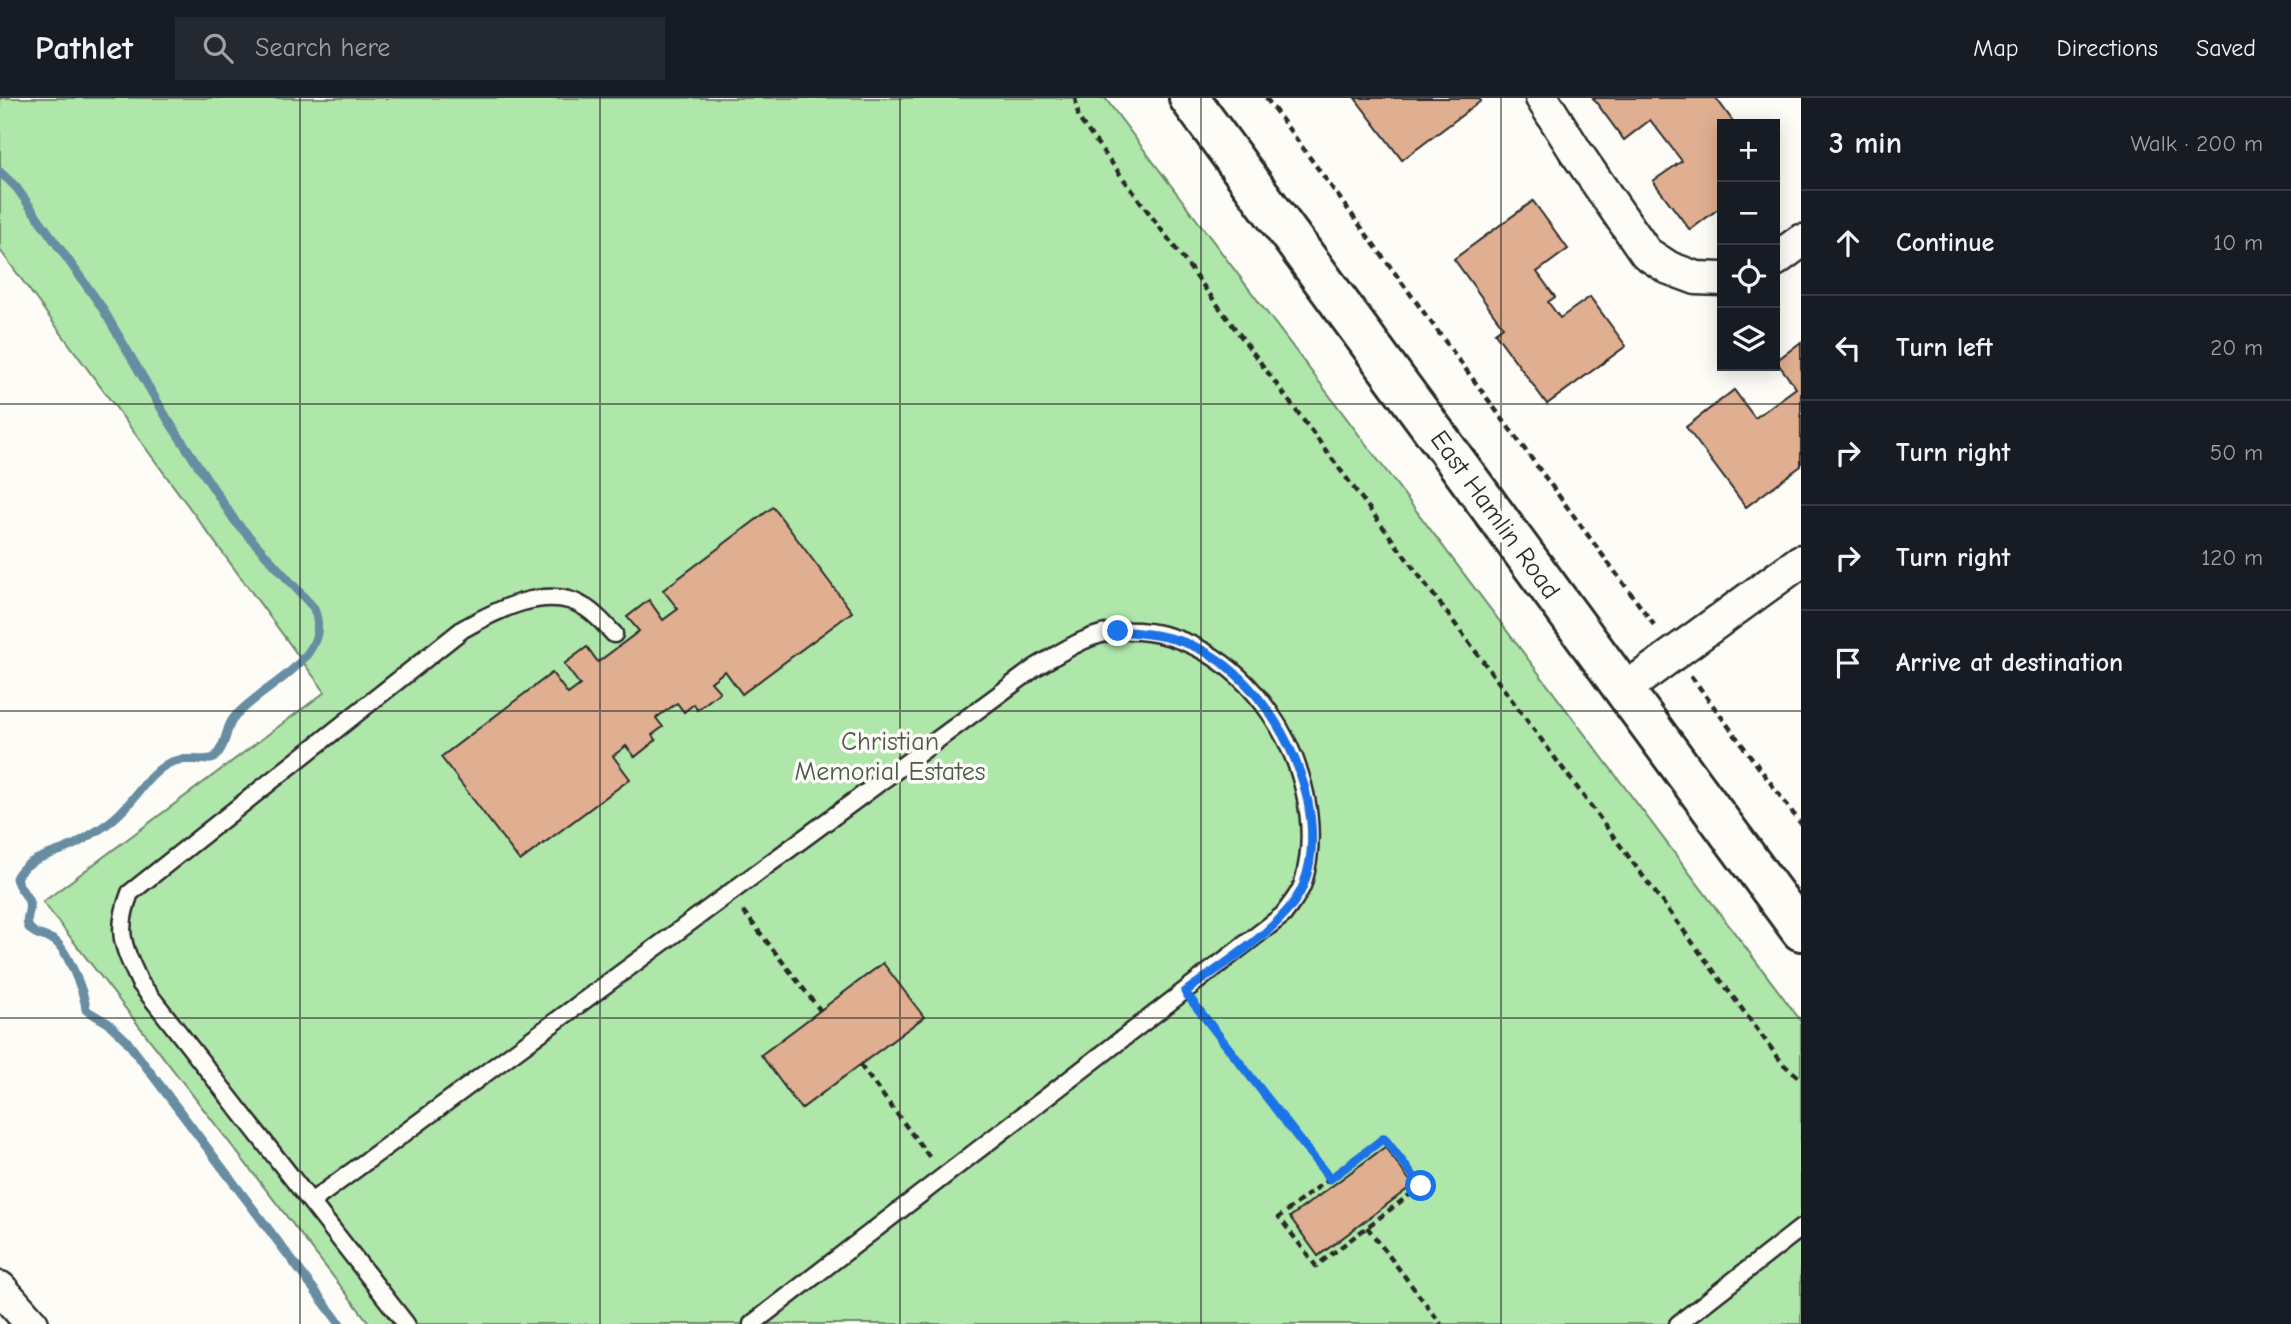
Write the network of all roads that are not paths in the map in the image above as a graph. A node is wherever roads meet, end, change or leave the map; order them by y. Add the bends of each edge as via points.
1 (1189, 98) edge
2 (1542, 98) edge
3 (1801, 242) edge
4 (1780, 257) edge
5 (1717, 279) edge
6 (1801, 561) edge
7 (614, 634) dead end
8 (1623, 690) junction
9 (1801, 931) edge
10 (311, 1202) junction
11 (1801, 1228) edge
12 (0, 1289) edge
13 (32, 1324) edge
14 (406, 1324) edge
15 (752, 1324) edge
16 (1678, 1324) edge

1 - 8 street, East Hamlin Road
2 - 5 street via 1646,253 1696,278
3 - 4 street
6 - 8 street
7 - 10 lane via 584,606 569,601 546,598 491,613 463,629 130,893 121,916 121,942 140,983
8 - 9 street, East Hamlin Road
10 - 14 lane
10 - 15 lane via 1036,667 1080,640 1118,631 1153,633 1192,645 1219,662 1266,709 1288,741 1303,782 1311,818 1310,851 1303,886 1283,915
11 - 16 lane
12 - 13 street

